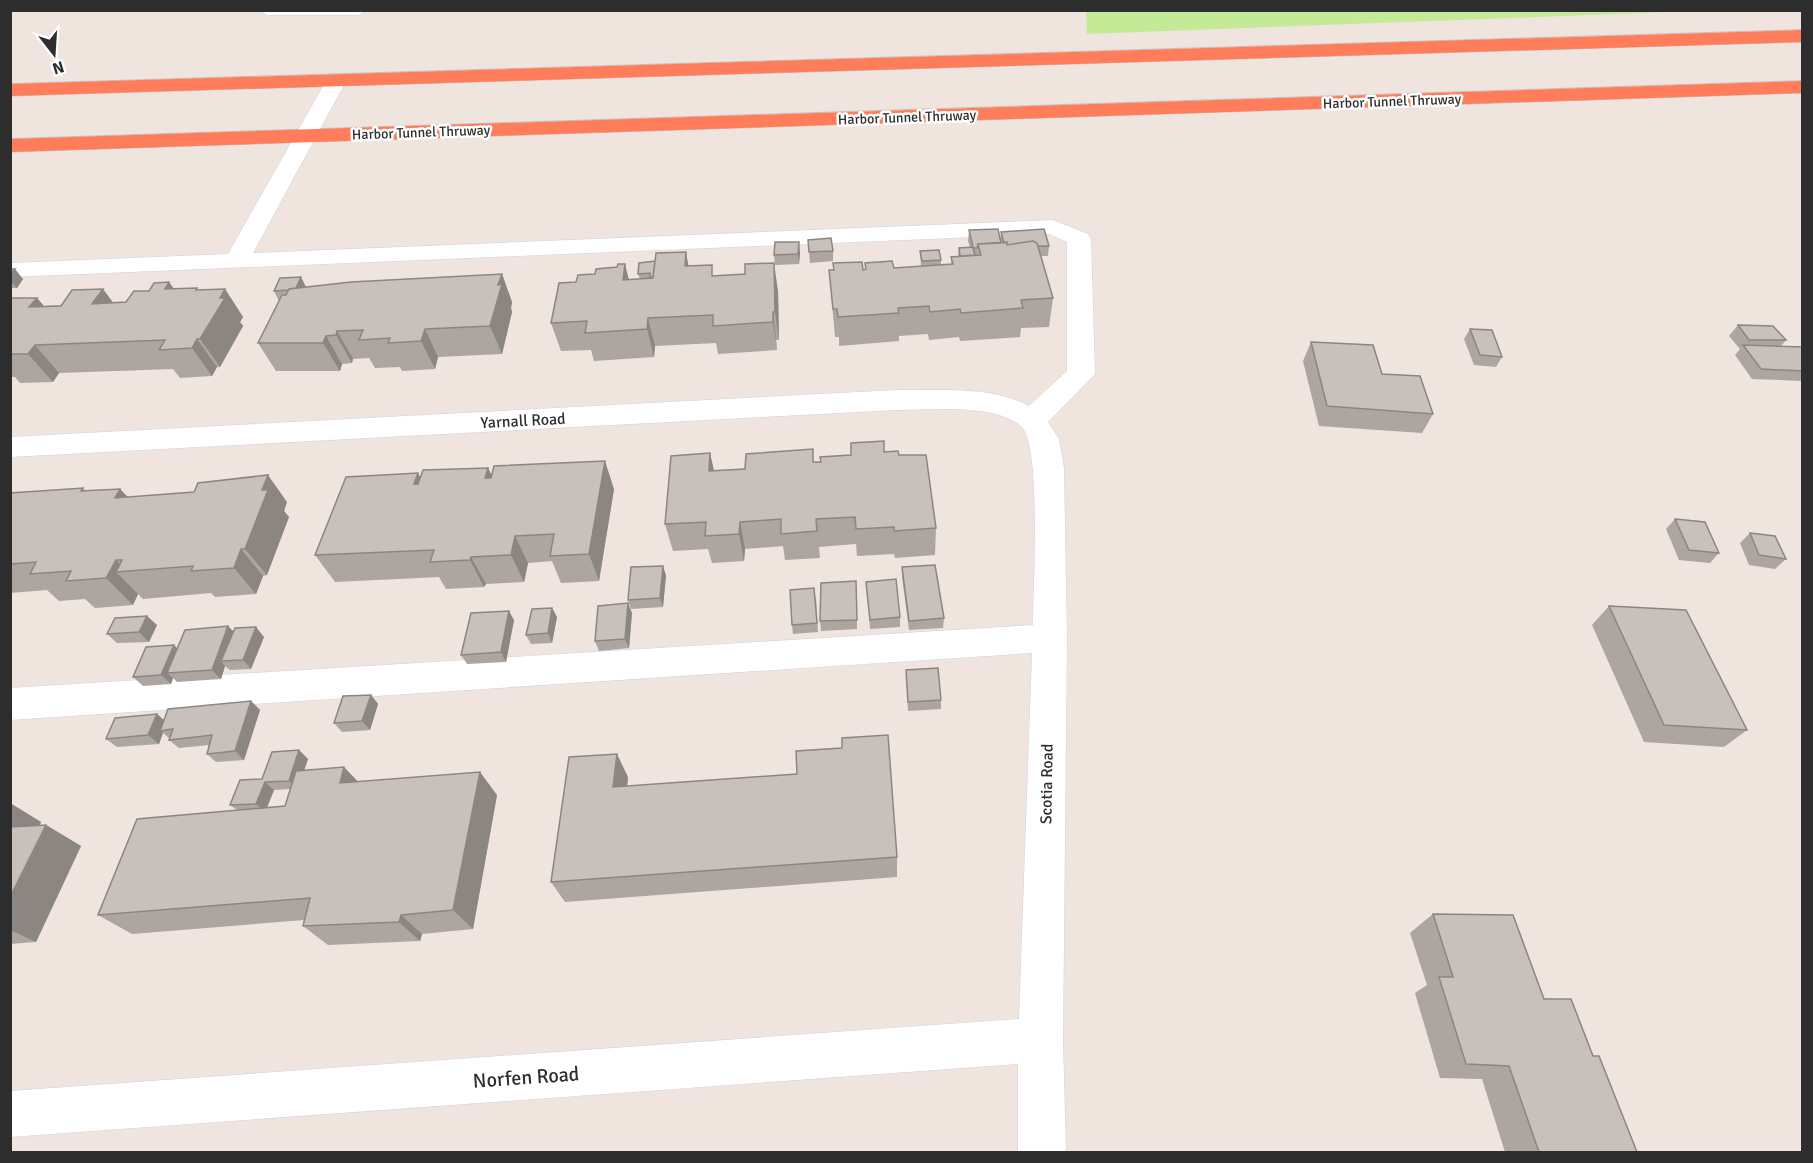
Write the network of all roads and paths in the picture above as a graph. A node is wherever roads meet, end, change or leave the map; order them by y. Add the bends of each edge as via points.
1 (267, 10) edge
2 (358, 10) edge
3 (1661, 22) dead end
4 (1803, 36) edge
5 (954, 62) junction
6 (336, 81) junction
7 (1803, 87) edge
8 (10, 90) edge
9 (305, 136) junction
10 (10, 146) edge
11 (237, 260) junction
12 (10, 270) edge
13 (1032, 420) junction
14 (10, 447) edge
15 (1050, 638) junction
16 (10, 704) edge
17 (1041, 1040) junction
18 (10, 1114) edge
19 (1042, 1152) edge

1 - 2 street
3 - 5 highway via 1164,43
4 - 5 highway
5 - 6 highway
6 - 8 highway
6 - 9 street
7 - 9 highway, Harbor Tunnel Thruway
9 - 10 highway, Harbor Tunnel Thruway
9 - 11 street
11 - 12 street
11 - 13 street via 1053,227 1079,239 1081,374
13 - 14 street, Yarnall Road via 1004,405 896,400
13 - 15 street, Scotia Road via 1044,439 1049,468
15 - 16 street
15 - 17 street, Scotia Road
17 - 18 street, Norfen Road
17 - 19 street, Scotia Road

